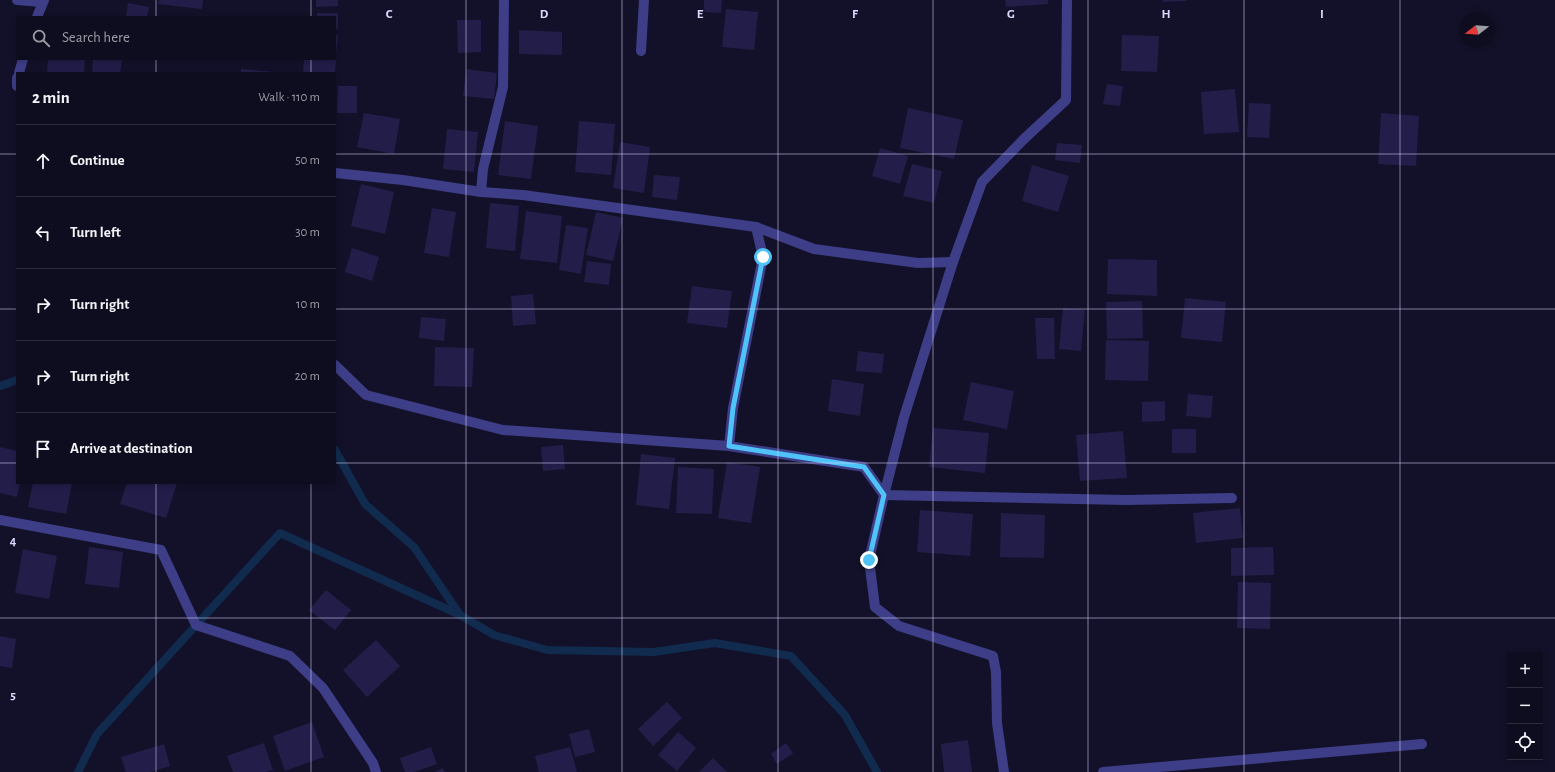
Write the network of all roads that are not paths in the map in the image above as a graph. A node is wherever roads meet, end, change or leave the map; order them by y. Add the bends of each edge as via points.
1 (17, 0) edge
2 (504, 0) edge
3 (644, 0) edge
4 (1067, 0) edge
5 (43, 1) edge
6 (37, 16) edge
7 (641, 51) dead end
8 (23, 60) edge
9 (19, 72) edge
10 (336, 173) edge
11 (481, 192) junction
12 (756, 227) junction
13 (953, 262) junction
14 (336, 366) edge
15 (729, 446) junction
16 (884, 495) junction
17 (1232, 498) dead end
18 (0, 520) edge
19 (1422, 744) dead end
20 (376, 772) edge
21 (1004, 772) edge
22 (1103, 772) edge

1 - 5 street
2 - 11 street via 504,87 483,169
3 - 7 street
4 - 13 street via 1066,100 982,182
5 - 6 street
8 - 9 street
10 - 11 street
11 - 12 street
12 - 13 street via 814,249 918,262
12 - 15 street via 763,257 733,408
13 - 16 street via 904,417
14 - 15 street via 366,395 503,430
15 - 16 street via 864,467
16 - 17 street via 1126,500
16 - 21 street via 869,560 875,607 900,626 993,656 996,672 997,723
18 - 20 street via 161,550 196,625 290,656 323,688 373,762
19 - 22 street

